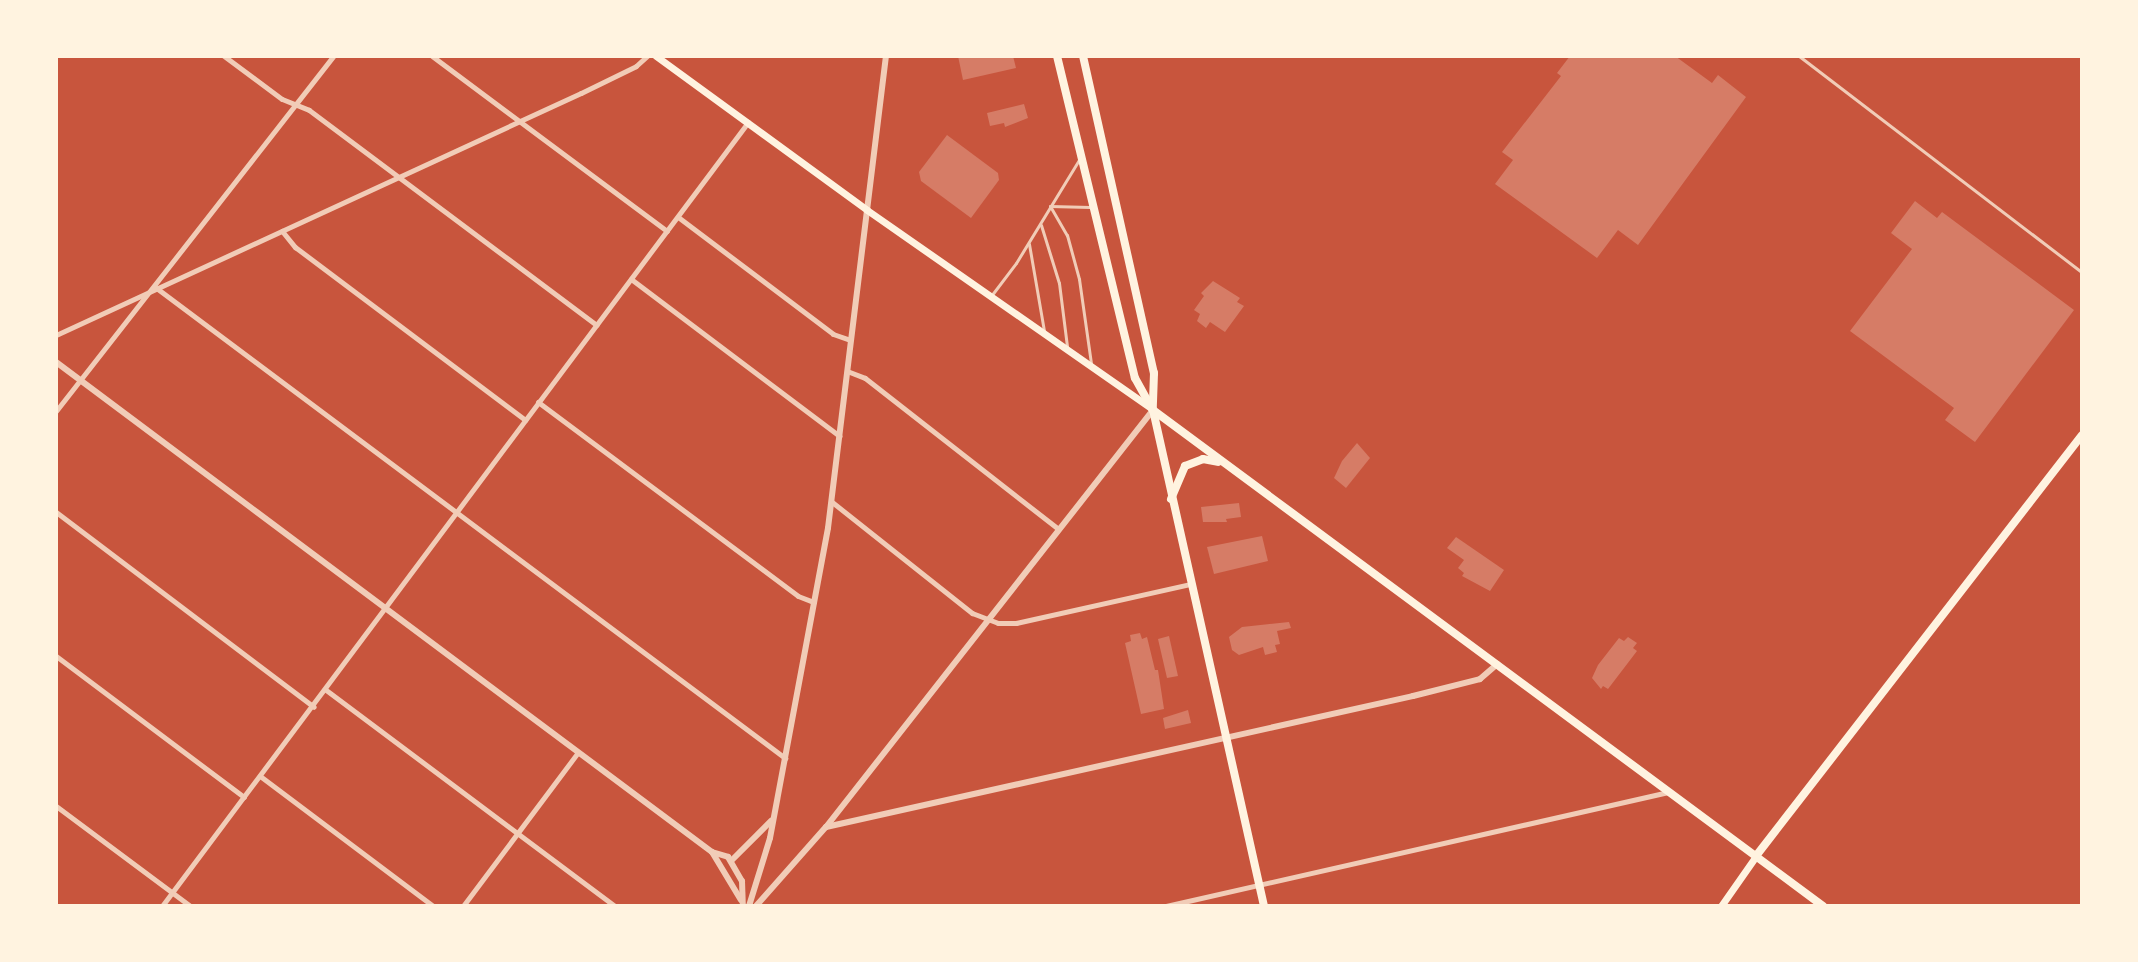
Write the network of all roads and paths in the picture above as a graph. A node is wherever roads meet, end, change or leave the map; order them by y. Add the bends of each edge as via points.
1 (224, 56) edge
2 (333, 56) edge
3 (432, 56) edge
4 (647, 56) edge
5 (656, 56) edge
6 (886, 56) edge
7 (1057, 56) edge
8 (1083, 56) edge
9 (1799, 56) edge
10 (295, 104) junction
11 (520, 122) junction
12 (748, 122) junction
13 (1080, 158) junction
14 (398, 178) junction
15 (1050, 206) junction
16 (1092, 207) junction
17 (867, 210) junction
18 (678, 217) junction
19 (1040, 224) junction
20 (282, 231) junction
21 (667, 231) junction
22 (1029, 243) junction
23 (2082, 272) edge
24 (631, 279) junction
25 (155, 287) junction
26 (991, 296) junction
27 (596, 325) junction
28 (1045, 334) junction
29 (56, 335) edge
30 (850, 340) junction
31 (1067, 350) junction
32 (56, 362) edge
33 (1092, 367) junction
34 (846, 371) junction
35 (80, 380) junction
36 (538, 402) junction
37 (1153, 410) junction
38 (56, 411) edge
39 (525, 420) junction
40 (2082, 435) edge
41 (839, 436) junction
42 (1223, 463) junction
43 (1171, 499) junction
44 (832, 502) junction
45 (56, 512) edge
46 (457, 512) junction
47 (1058, 529) junction
48 (1190, 584) junction
49 (814, 602) junction
50 (385, 608) junction
51 (986, 620) junction
52 (56, 656) edge
53 (1497, 664) junction
54 (326, 690) junction
55 (314, 707) junction
56 (1225, 738) junction
57 (578, 752) junction
58 (785, 758) junction
59 (260, 776) junction
60 (1670, 792) junction
61 (244, 797) junction
62 (56, 806) edge
63 (773, 820) junction
64 (826, 827) junction
65 (517, 833) junction
66 (712, 852) junction
67 (1756, 856) junction
68 (731, 861) junction
69 (1259, 885) junction
70 (172, 893) junction
71 (745, 904) edge
72 (162, 906) edge
73 (190, 906) edge
74 (433, 906) edge
75 (463, 906) edge
76 (615, 906) edge
77 (756, 906) edge
78 (1166, 906) edge
79 (1264, 906) edge
80 (1721, 906) edge
81 (1823, 906) edge

1 - 10 street
2 - 10 street
3 - 11 street
4 - 11 street
5 - 12 main road
6 - 17 street
7 - 13 main road
8 - 37 main road via 1154,373
9 - 23 lane
10 - 14 street
10 - 25 street
11 - 14 street
11 - 21 street
12 - 17 main road
12 - 18 street
13 - 15 lane
13 - 16 main road
14 - 20 street
14 - 27 street
15 - 16 lane
15 - 19 lane
15 - 33 lane via 1067,235 1079,279
16 - 37 main road via 1135,378
17 - 26 main road
17 - 30 street
18 - 21 street
18 - 30 street via 833,334
19 - 22 lane
19 - 31 lane via 1059,283
20 - 25 street
20 - 39 street via 295,247
21 - 24 street
22 - 26 lane
22 - 28 lane
24 - 27 street
24 - 41 street
25 - 29 street
25 - 35 street
25 - 46 street
26 - 28 main road
27 - 36 street
28 - 31 main road
30 - 34 street
31 - 33 main road
32 - 35 street
33 - 37 main road
34 - 41 street
34 - 47 street via 865,378
35 - 38 street
35 - 50 street
36 - 39 street
36 - 49 street via 798,596
37 - 42 main road
37 - 43 main road
37 - 47 street
39 - 46 street
40 - 67 main road
41 - 44 street
42 - 43 main road via 1203,459 1185,466
42 - 53 main road
43 - 48 main road
44 - 49 street
44 - 51 street
45 - 55 street
46 - 50 street
46 - 58 street
47 - 51 street
48 - 51 street via 1016,623
48 - 56 main road
49 - 58 street
50 - 54 street
50 - 57 street
51 - 64 street
52 - 61 street
53 - 56 street via 1480,679
53 - 60 main road
54 - 55 street
54 - 65 street
55 - 59 street
56 - 64 street
56 - 69 main road
57 - 65 street
57 - 66 street
58 - 63 street
59 - 61 street
59 - 74 street
60 - 67 main road
60 - 69 street
61 - 70 street
62 - 70 street
63 - 68 street
63 - 71 street
64 - 77 street
65 - 75 street
65 - 76 street
66 - 68 street
66 - 71 street
67 - 80 main road
67 - 81 main road
68 - 71 street via 742,881
69 - 78 street
69 - 79 main road
70 - 72 street
70 - 73 street

